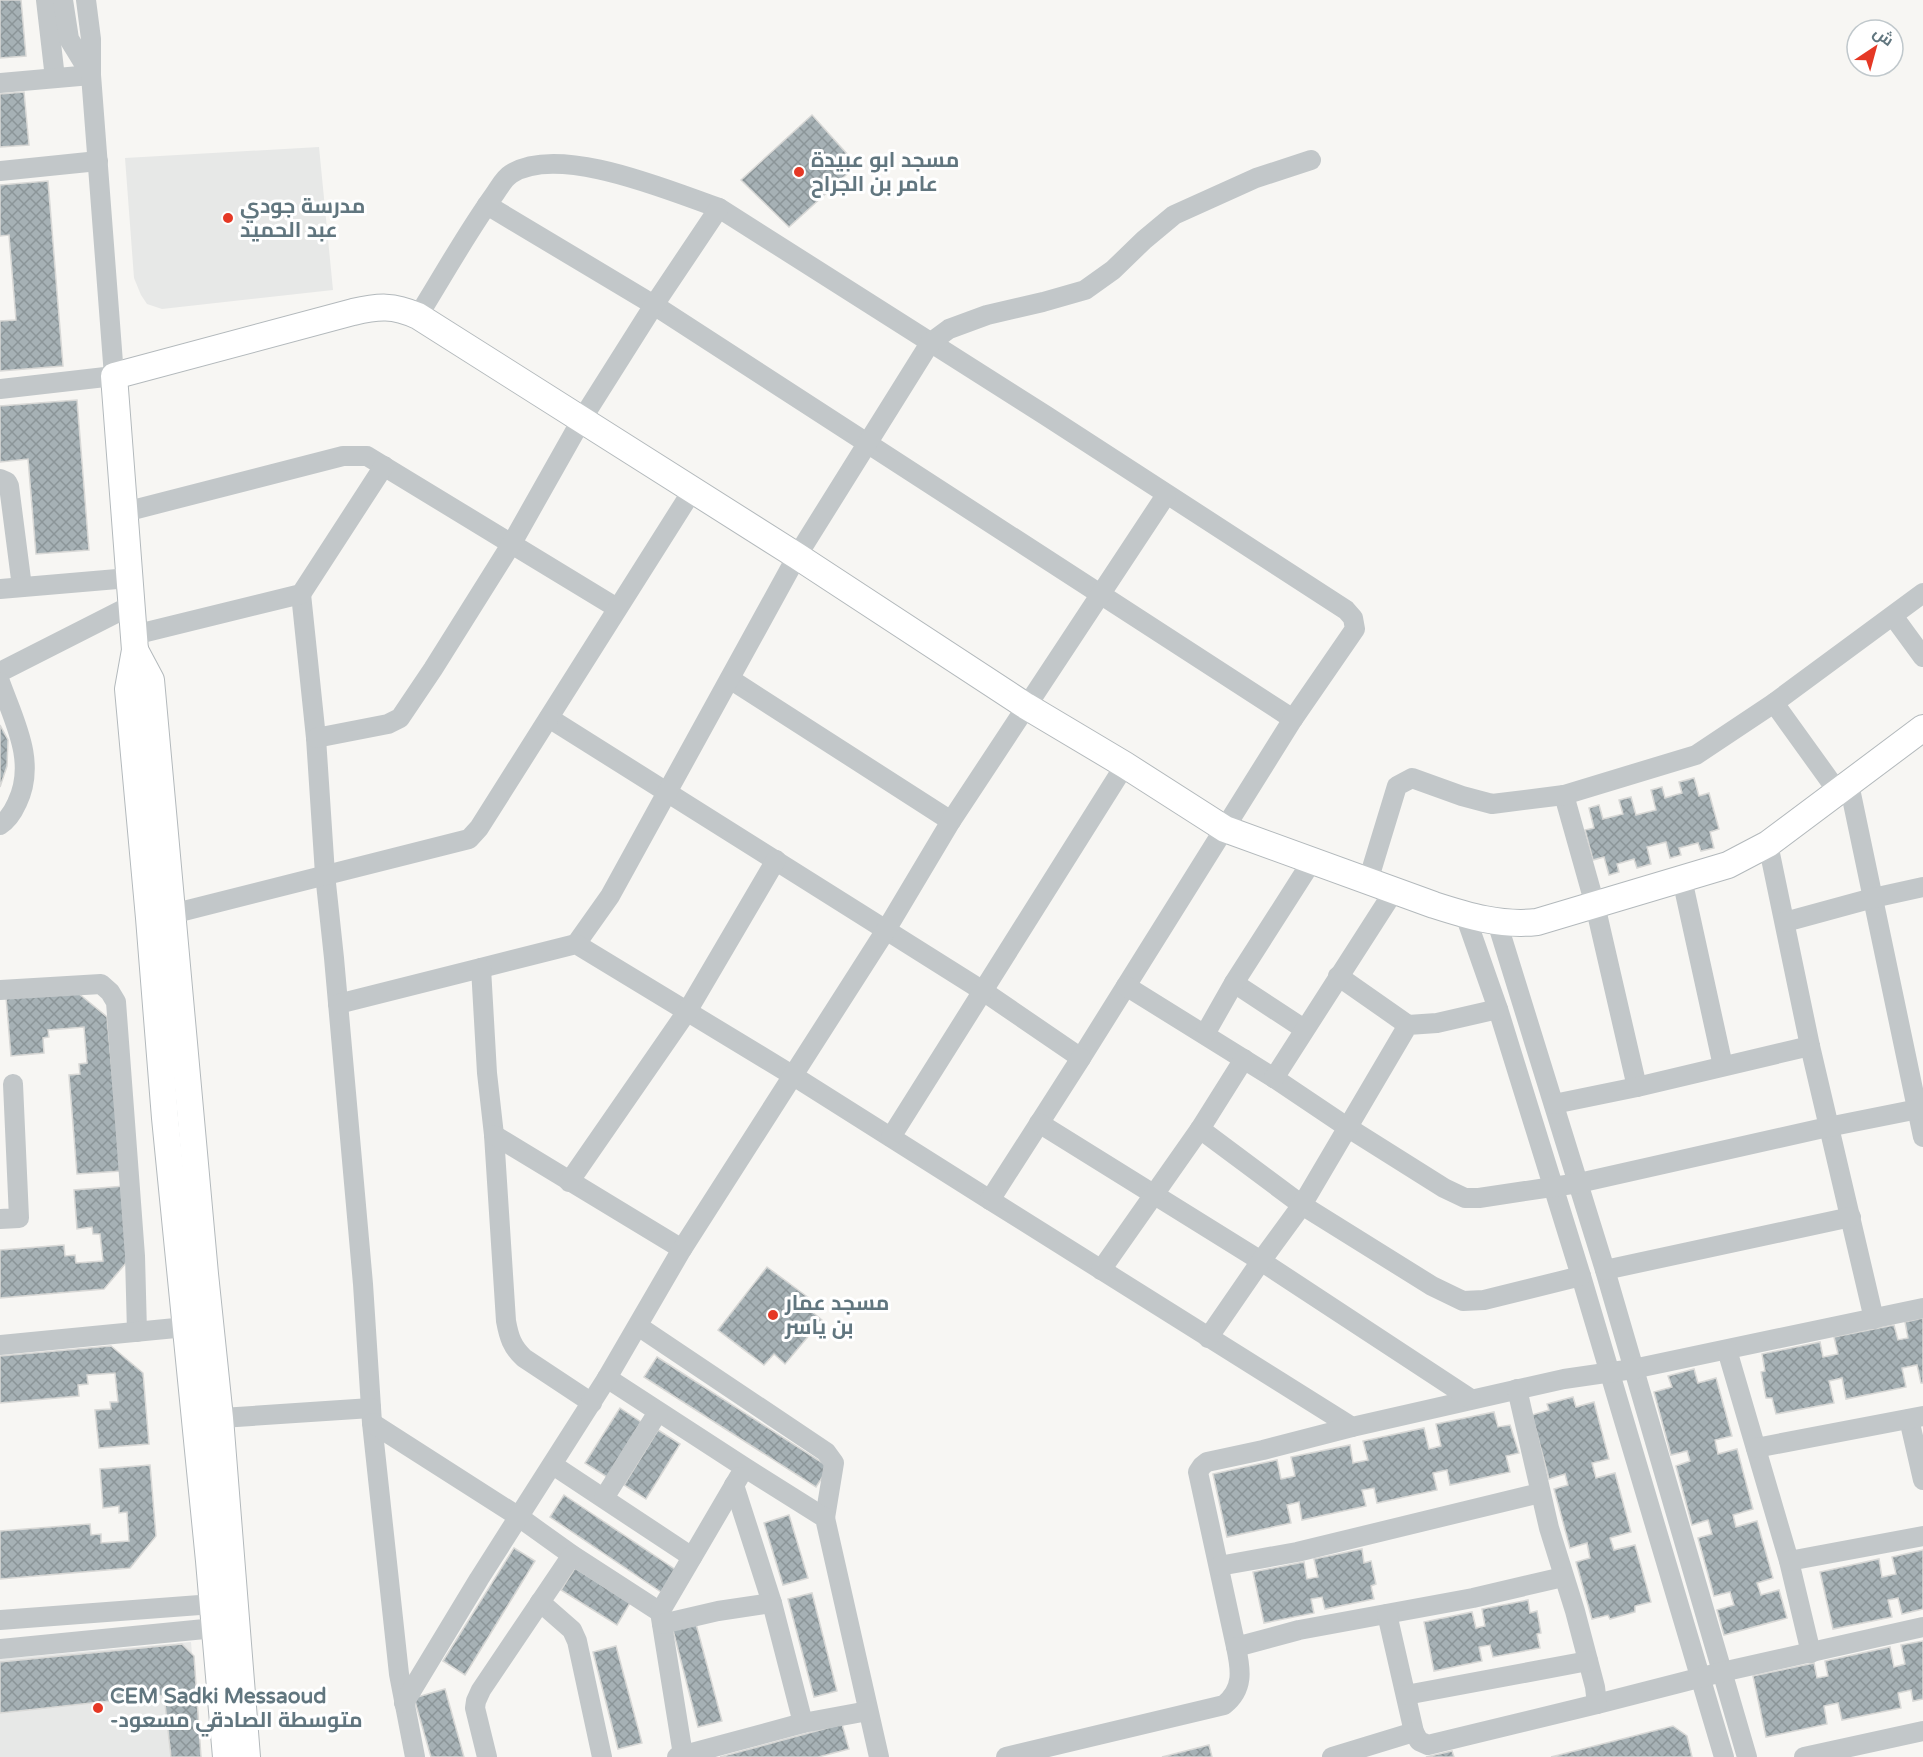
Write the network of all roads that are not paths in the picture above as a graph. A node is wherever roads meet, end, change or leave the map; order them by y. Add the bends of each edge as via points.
1 (46, 0) edge
2 (63, 0) edge
3 (86, 0) edge
4 (92, 75) junction
5 (56, 78) junction
6 (0, 83) edge
7 (1311, 160) dead end
8 (98, 161) junction
9 (0, 171) edge
10 (487, 205) junction
11 (719, 208) junction
12 (654, 305) junction
13 (418, 316) junction
14 (930, 343) junction
15 (114, 376) junction
16 (0, 389) edge
17 (582, 419) junction
18 (866, 444) junction
19 (384, 466) junction
20 (0, 479) edge
21 (692, 491) junction
22 (1166, 495) junction
23 (125, 512) junction
24 (512, 543) junction
25 (797, 556) junction
26 (129, 578) junction
27 (22, 587) junction
28 (0, 589) edge
29 (1923, 593) edge
30 (301, 594) junction
31 (1101, 594) junction
32 (132, 605) junction
33 (617, 608) junction
34 (1893, 615) junction
35 (135, 643) junction
36 (1923, 657) edge
37 (0, 672) edge
38 (730, 679) junction
39 (0, 682) edge
40 (1774, 703) junction
41 (1026, 706) junction
42 (549, 718) junction
43 (1293, 719) junction
44 (1922, 735) edge
45 (316, 738) junction
46 (1125, 765) junction
47 (1844, 788) junction
48 (668, 793) junction
49 (1564, 795) junction
50 (951, 821) junction
51 (0, 825) edge
52 (1225, 828) junction
53 (1768, 844) junction
54 (776, 860) junction
55 (1312, 861) junction
56 (325, 874) junction
57 (1682, 879) junction
58 (1368, 881) junction
59 (1923, 887) edge
60 (1394, 891) junction
61 (1872, 898) junction
62 (1595, 905) junction
63 (1465, 915) junction
64 (161, 916) junction
65 (1497, 922) junction
66 (1785, 922) junction
67 (886, 930) junction
68 (576, 944) junction
69 (481, 968) junction
70 (1338, 976) junction
71 (1234, 983) junction
72 (1126, 986) junction
73 (0, 990) edge
74 (983, 991) junction
75 (338, 1004) junction
76 (1498, 1009) junction
77 (688, 1010) junction
78 (1408, 1025) junction
79 (1304, 1029) junction
80 (1204, 1034) junction
81 (1810, 1046) junction
82 (1081, 1058) junction
83 (1244, 1059) junction
84 (1723, 1066) junction
85 (792, 1075) junction
86 (1274, 1078) junction
87 (13, 1084) dead end
88 (1637, 1087) junction
89 (1554, 1104) junction
90 (1920, 1108) edge
91 (1040, 1123) junction
92 (1828, 1126) junction
93 (1347, 1127) junction
94 (1200, 1129) junction
95 (494, 1135) junction
96 (891, 1137) junction
97 (1923, 1137) edge
98 (569, 1182) junction
99 (1579, 1183) junction
100 (1552, 1186) junction
101 (1154, 1194) junction
102 (990, 1200) junction
103 (1302, 1205) junction
104 (1851, 1216) junction
105 (0, 1219) edge
106 (682, 1250) junction
107 (1261, 1261) junction
108 (1101, 1270) junction
109 (1605, 1270) junction
110 (193, 1275) junction
111 (1581, 1276) junction
112 (1923, 1308) edge
113 (1874, 1319) junction
114 (638, 1326) junction
115 (186, 1327) junction
116 (137, 1332) junction
117 (1208, 1338) junction
118 (0, 1345) edge
119 (1727, 1350) junction
120 (1634, 1369) junction
121 (1610, 1373) junction
122 (607, 1378) junction
123 (1517, 1389) junction
124 (1471, 1399) junction
125 (592, 1403) junction
126 (658, 1412) junction
127 (372, 1415) junction
128 (220, 1418) junction
129 (1916, 1418) edge
130 (194, 1420) junction
131 (1352, 1427) junction
132 (1755, 1448) junction
133 (553, 1465) junction
134 (739, 1476) junction
135 (1923, 1480) edge
136 (1540, 1493) junction
137 (603, 1498) junction
138 (519, 1517) junction
139 (825, 1518) junction
140 (1923, 1536) edge
141 (572, 1555) junction
142 (692, 1557) junction
143 (1789, 1561) junction
144 (1219, 1566) junction
145 (1563, 1577) junction
146 (540, 1602) junction
147 (772, 1603) junction
148 (1387, 1614) junction
149 (214, 1616) junction
150 (661, 1618) junction
151 (0, 1620) edge
152 (1923, 1627) edge
153 (1236, 1647) junction
154 (0, 1649) edge
155 (1811, 1653) junction
156 (1588, 1661) junction
157 (1722, 1672) junction
158 (1700, 1678) junction
159 (1406, 1695) junction
160 (404, 1703) junction
161 (1597, 1704) junction
162 (868, 1711) junction
163 (803, 1723) junction
164 (1923, 1731) edge
165 (1414, 1732) junction
166 (680, 1756) edge
167 (226, 1757) edge
168 (246, 1757) edge
169 (415, 1757) edge
170 (487, 1757) edge
171 (602, 1757) edge
172 (879, 1757) edge
173 (1006, 1757) edge
174 (1332, 1757) edge
175 (1724, 1757) edge
176 (1747, 1757) edge
177 (1804, 1757) edge

1 - 5 street
2 - 4 street via 69,39
3 - 4 street
4 - 5 street
4 - 8 street
5 - 6 street
7 - 14 street via 1256,178 1174,215 1085,290 987,315 949,329
8 - 9 street
8 - 15 street
10 - 11 street via 509,175 523,168 571,164 601,168
10 - 12 street
10 - 13 street
11 - 12 street
11 - 14 street
12 - 17 street
12 - 18 street
13 - 15 main road via 401,308 378,306
13 - 17 main road
14 - 18 street
14 - 22 street
15 - 16 street
15 - 23 main road
17 - 21 main road
17 - 24 street
18 - 25 street
18 - 31 street
19 - 23 street via 368,456 343,456
19 - 24 street
19 - 30 street
20 - 27 street via 9,486
21 - 25 main road
21 - 33 street
22 - 31 street
22 - 43 street via 1353,618 1354,629
23 - 26 main road
24 - 33 street
24 - 45 street via 400,718 388,724
25 - 38 street
25 - 41 main road
26 - 27 street
26 - 32 main road
27 - 28 street
29 - 34 street
30 - 35 street
30 - 45 street
31 - 41 street
31 - 43 street
32 - 35 main road
32 - 37 street
33 - 42 street
34 - 36 street
34 - 40 street
35 - 64 main road via 128,689
38 - 48 street
38 - 50 street
39 - 51 street via 24,745 26,772 16,806
40 - 47 street
40 - 49 street via 1696,755
41 - 46 main road
41 - 50 street
42 - 48 street
42 - 56 street via 469,839
43 - 52 street
44 - 47 main road
45 - 56 street
46 - 52 main road
46 - 74 street
47 - 53 main road
47 - 61 street
48 - 54 street
48 - 68 street via 610,896
49 - 58 street via 1492,804 1412,778 1402,782 1396,786
49 - 62 street
50 - 67 street
52 - 55 main road
52 - 72 street
53 - 57 main road via 1728,865
53 - 66 street
54 - 67 street
54 - 77 street
55 - 58 main road
55 - 71 street
56 - 64 street
56 - 75 street
57 - 62 main road
57 - 84 street
58 - 60 main road
59 - 61 street
60 - 63 main road
60 - 70 street
61 - 66 street
61 - 90 street
62 - 65 main road via 1537,922
62 - 88 street
63 - 65 main road
63 - 76 street
64 - 110 main road via 164,1107
65 - 89 street
66 - 81 street
67 - 74 street
67 - 85 street
68 - 69 street
68 - 77 street
69 - 75 street
69 - 95 street
70 - 78 street
70 - 79 street
71 - 79 street
71 - 80 street
72 - 80 street
72 - 82 street
73 - 116 street via 101,984 116,1002
74 - 82 street
74 - 96 street
75 - 127 street
76 - 78 street via 1437,1023
76 - 100 street
77 - 85 street
77 - 98 street
78 - 93 street
79 - 86 street
80 - 83 street
81 - 84 street
81 - 92 street
82 - 91 street
83 - 86 street
83 - 94 street
84 - 88 street
85 - 96 street
85 - 106 street
86 - 93 street
87 - 105 street via 19,1218
88 - 89 street
89 - 99 street
90 - 92 street
90 - 97 street
91 - 101 street
91 - 102 street
92 - 99 street
92 - 104 street
93 - 100 street via 1465,1198
93 - 103 street
94 - 101 street
94 - 103 street
95 - 98 street
95 - 125 street via 509,1338 524,1358
96 - 102 street
98 - 106 street
99 - 100 street
99 - 109 street
100 - 111 street
101 - 107 street
101 - 108 street
102 - 108 street
103 - 107 street
103 - 111 street via 1462,1301 1484,1300
104 - 109 street
104 - 113 street
106 - 114 street
107 - 117 street
107 - 124 street
108 - 117 street
109 - 120 street
110 - 115 main road
110 - 128 main road
111 - 121 street
112 - 113 street
113 - 119 street
114 - 122 street
114 - 139 street via 825,1452 834,1462
115 - 116 street
115 - 130 main road
116 - 118 street
117 - 131 street
119 - 120 street
119 - 132 street
120 - 121 street
120 - 157 street
121 - 123 street
121 - 158 street
122 - 125 street
122 - 126 street
123 - 124 street
123 - 136 street
124 - 131 street
125 - 133 street
126 - 134 street
126 - 137 street
127 - 128 street
127 - 138 street
127 - 160 street
128 - 130 street
128 - 168 main road
129 - 132 street
129 - 135 street
130 - 149 main road
131 - 144 street via 1202,1466 1198,1472
132 - 143 street
133 - 137 street
133 - 138 street
134 - 139 street
134 - 142 street
134 - 147 street
136 - 144 street via 1297,1552
136 - 145 street
137 - 142 street
138 - 141 street
138 - 160 street
139 - 162 street
140 - 143 street
141 - 146 street
141 - 150 street
142 - 150 street
143 - 155 street
144 - 153 street
145 - 148 street
145 - 156 street
146 - 170 street via 476,1701
146 - 171 street via 572,1630 577,1641
147 - 150 street
147 - 163 street
148 - 153 street via 1299,1630
148 - 159 street
149 - 151 street
149 - 154 street
149 - 167 main road
150 - 166 street
152 - 155 street
153 - 173 street via 1239,1685 1234,1697 1224,1705
155 - 157 street
156 - 159 street
156 - 161 street
157 - 158 street
157 - 176 street
158 - 161 street
158 - 175 street
159 - 165 street
160 - 169 street
161 - 165 street via 1428,1745 1419,1741
162 - 163 street
162 - 172 street
163 - 166 street
164 - 177 street
165 - 174 street

